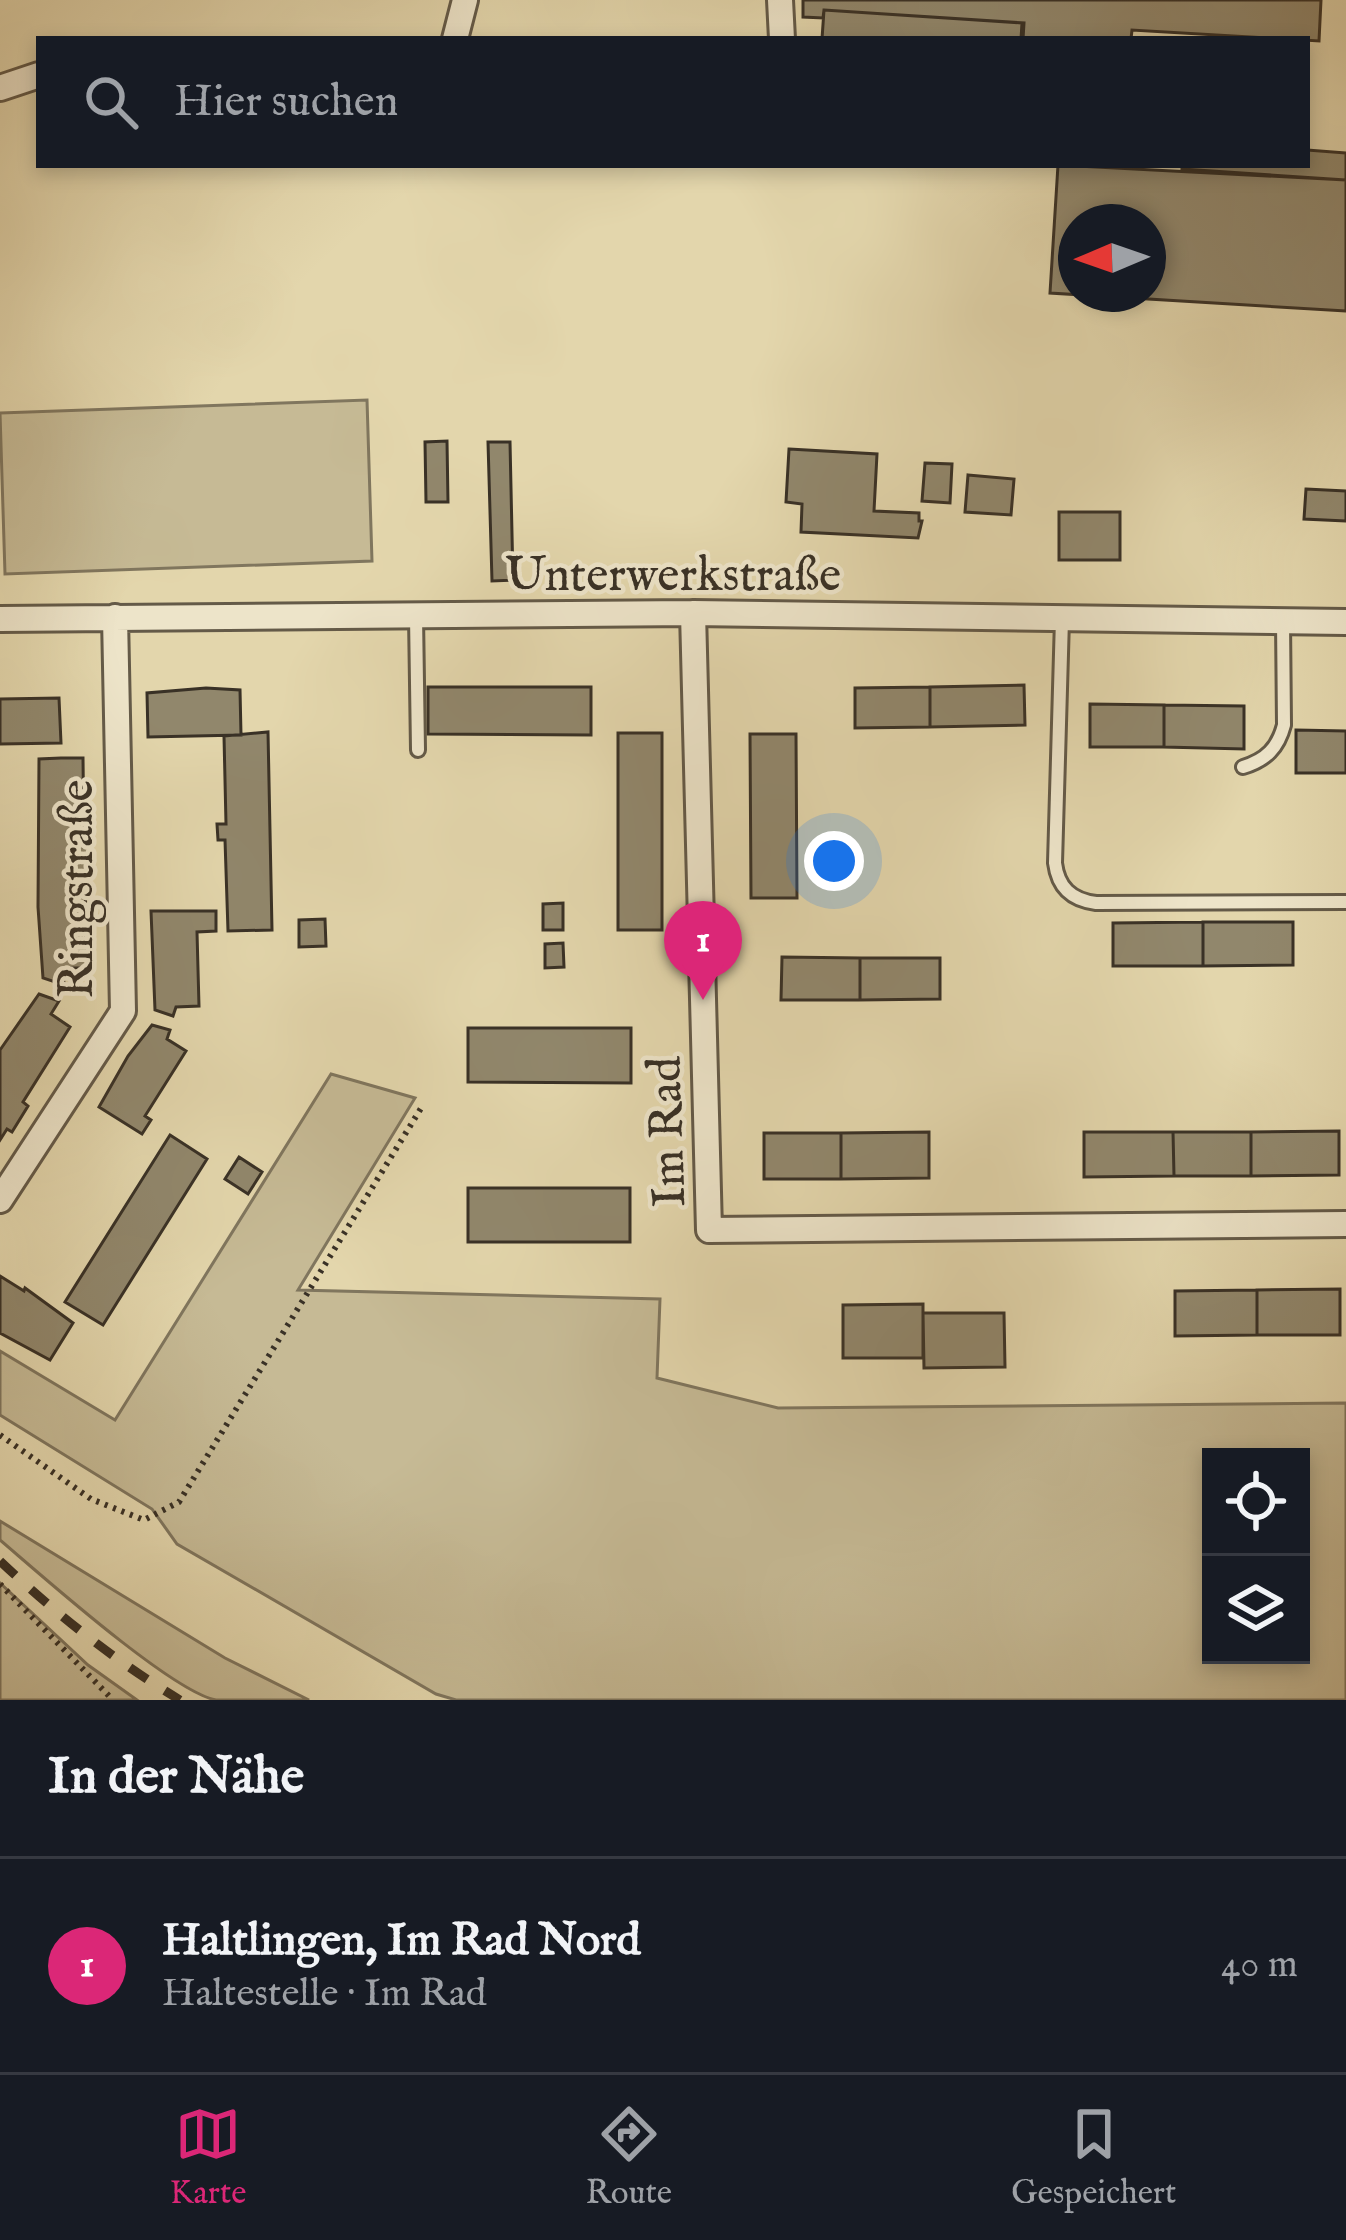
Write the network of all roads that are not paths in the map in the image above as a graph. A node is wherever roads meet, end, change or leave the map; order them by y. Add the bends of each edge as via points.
1 (465, 0) edge
2 (780, 0) edge
3 (455, 36) edge
4 (782, 36) edge
5 (36, 75) edge
6 (0, 88) edge
7 (693, 613) junction
8 (416, 615) junction
9 (115, 617) junction
10 (1062, 618) junction
11 (0, 619) edge
12 (1282, 621) junction
13 (1346, 622) edge
14 (418, 750) dead end
15 (1243, 767) dead end
16 (1346, 902) edge
17 (0, 1200) edge
18 (1346, 1224) edge

1 - 3 street
2 - 4 street
5 - 6 street
7 - 8 street, Unterwerkstraße
7 - 10 street, Unterwerkstraße
7 - 18 street, Im Rad via 709,1230
8 - 9 street, Unterwerkstraße
8 - 14 lane
9 - 11 street, Unterwerkstraße
9 - 17 street, Ringstraße via 123,1011
10 - 12 street, Unterwerkstraße
10 - 16 lane via 1055,863 1062,887 1096,902
12 - 13 street, Unterwerkstraße
12 - 15 lane via 1280,740

